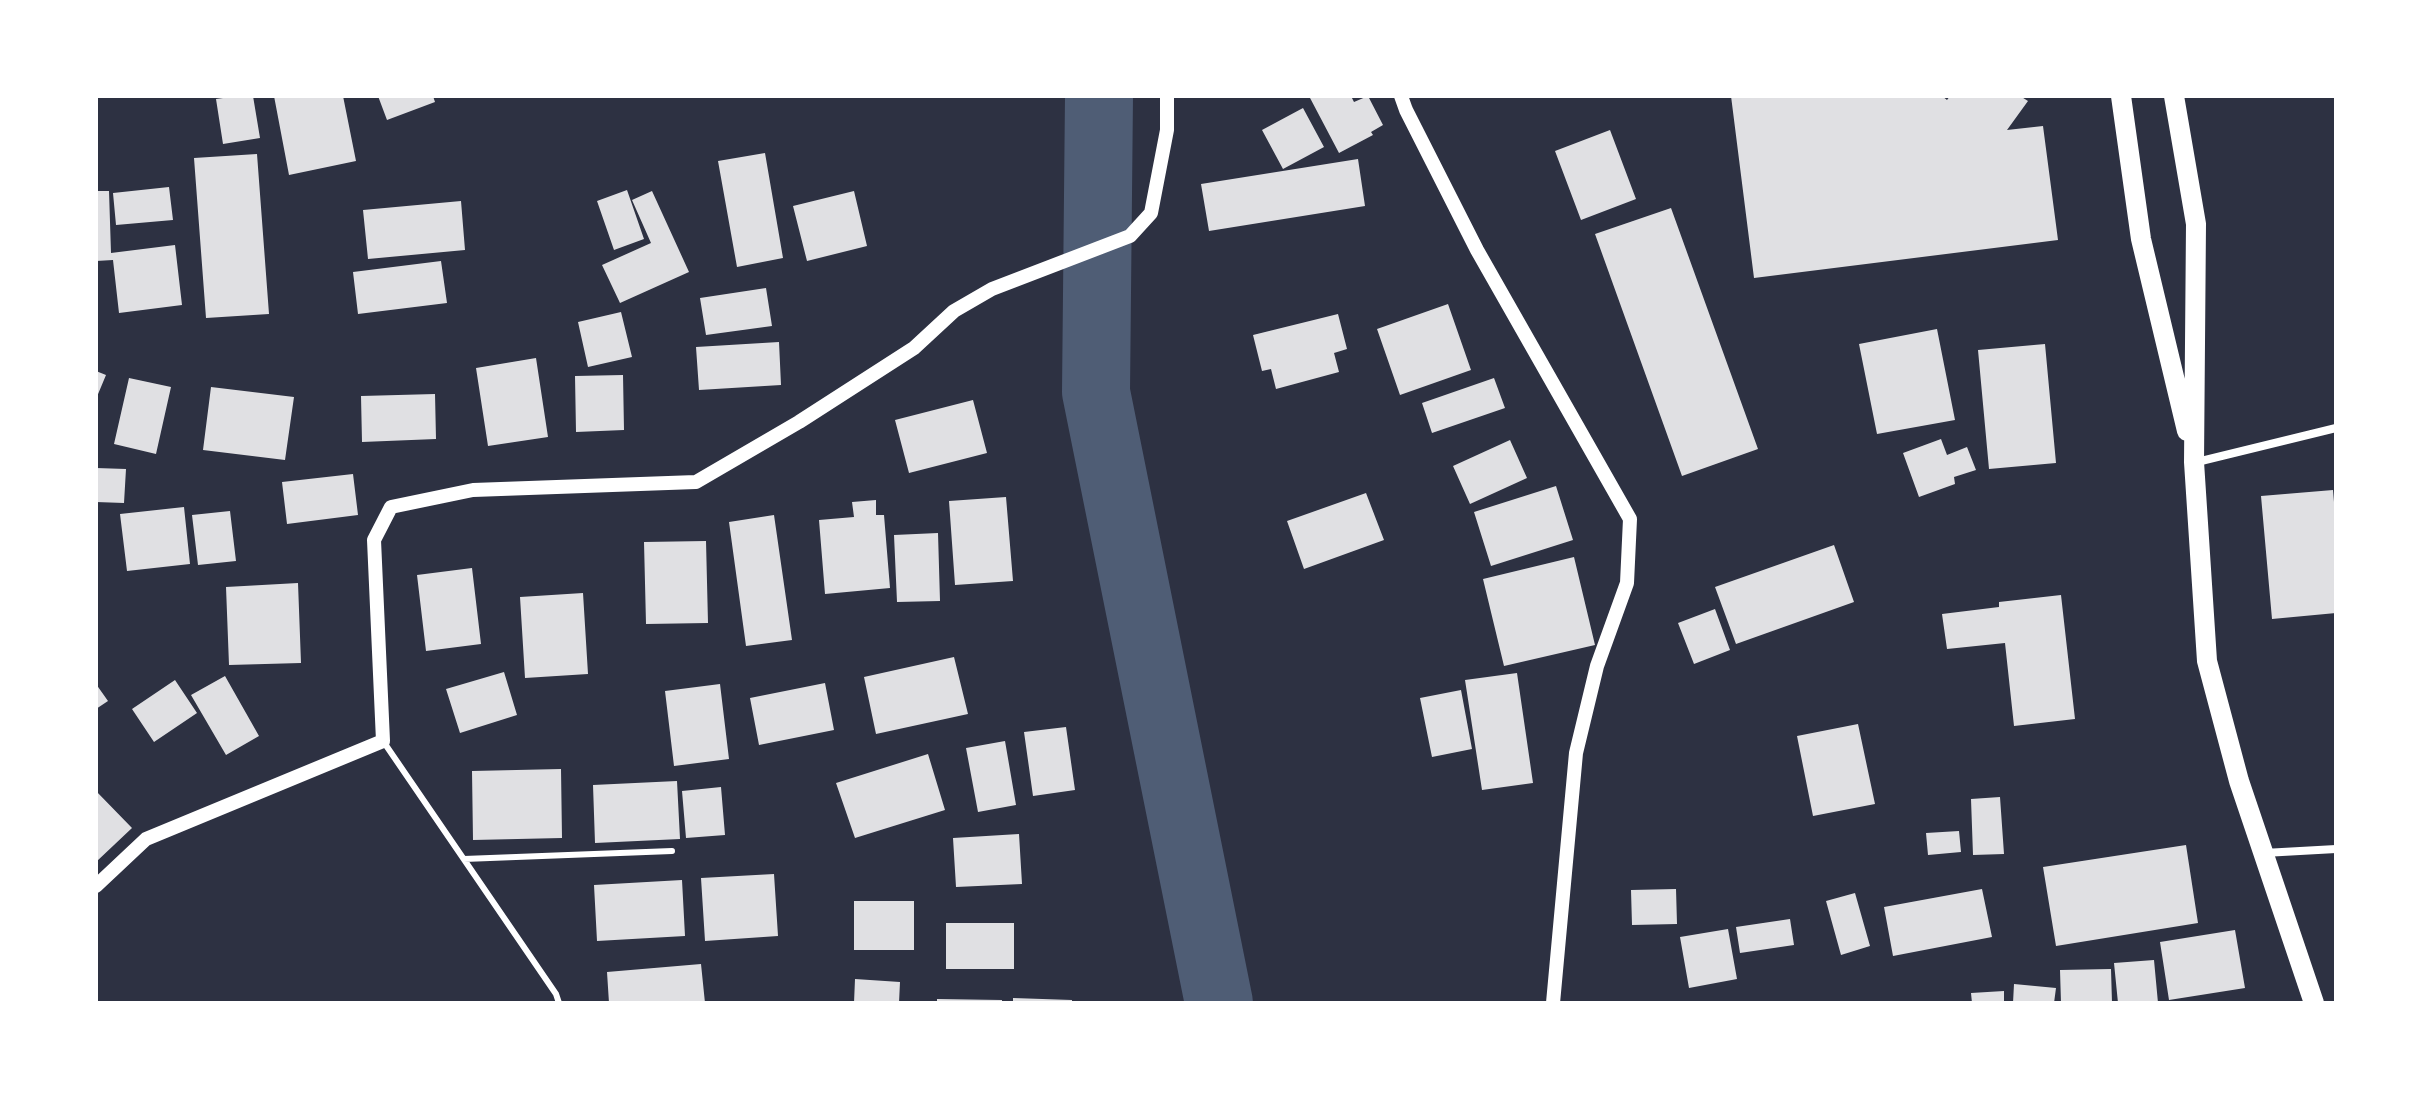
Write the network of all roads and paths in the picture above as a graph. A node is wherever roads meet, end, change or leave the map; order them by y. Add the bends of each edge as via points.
1 (1167, 96) edge
2 (1401, 96) edge
3 (2121, 96) edge
4 (2174, 96) edge
5 (2336, 428) edge
6 (2194, 462) junction
7 (383, 741) junction
8 (2336, 849) edge
9 (672, 851) dead end
10 (2264, 853) junction
11 (464, 859) junction
12 (96, 886) edge
13 (559, 1003) edge
14 (1553, 1003) edge
15 (2314, 1003) edge

1 - 7 street via 1167,130 1151,213 1130,236 992,289 954,311 914,348 696,482 473,490 391,507 374,540
2 - 14 street via 1477,250 1630,519 1627,583 1597,666 1576,753
3 - 6 main road via 2141,239
4 - 6 main road via 2196,224
5 - 6 street
6 - 10 main road via 2207,661
7 - 11 lane
7 - 12 street via 146,839
8 - 10 street
9 - 11 lane
10 - 15 main road
11 - 13 lane

